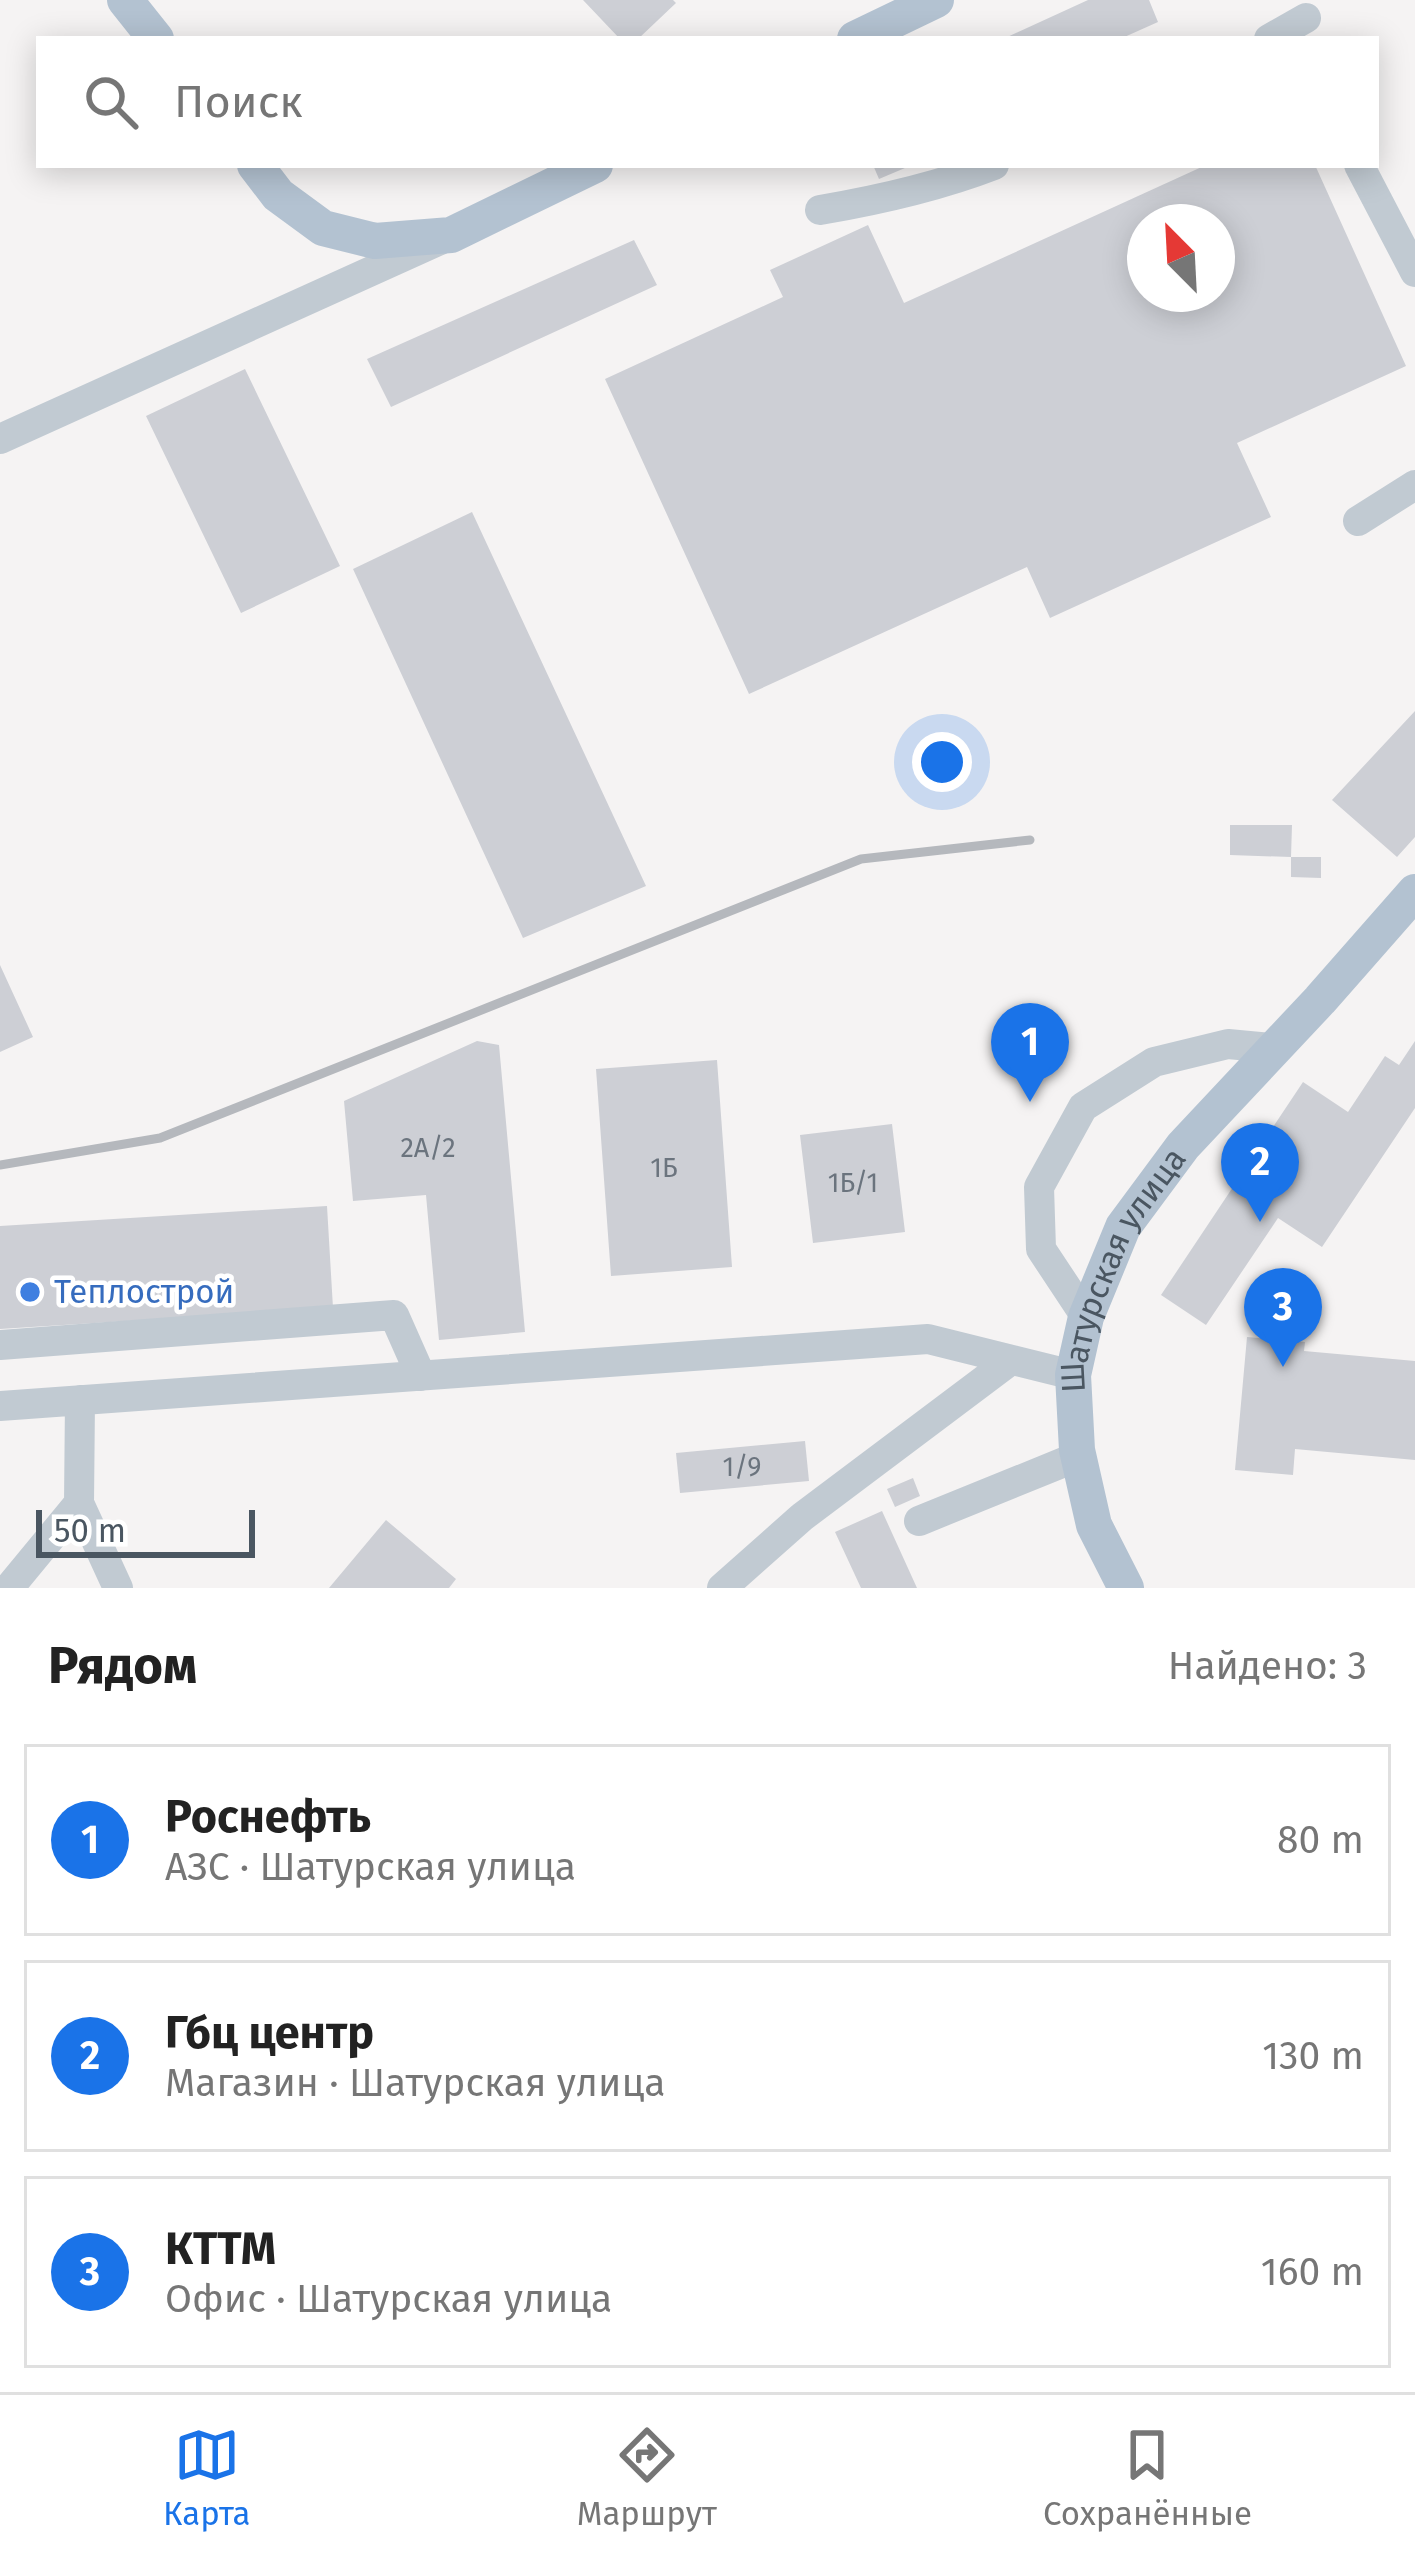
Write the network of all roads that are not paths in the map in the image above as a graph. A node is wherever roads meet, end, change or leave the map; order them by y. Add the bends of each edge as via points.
1 (125, 0) edge
2 (936, 0) edge
3 (1310, 19) edge
4 (154, 36) edge
5 (861, 36) edge
6 (1276, 36) edge
7 (257, 168) edge
8 (589, 168) edge
9 (986, 168) edge
10 (1361, 168) edge
11 (820, 210) dead end
12 (451, 235) junction
13 (1415, 272) edge
14 (0, 439) edge
15 (1415, 485) edge
16 (1358, 521) dead end
17 (1415, 892) edge
18 (1272, 1048) junction
19 (1086, 1317) junction
20 (0, 1345) edge
21 (1011, 1360) junction
22 (1073, 1375) junction
23 (421, 1376) junction
24 (80, 1400) junction
25 (0, 1406) edge
26 (1078, 1456) junction
27 (79, 1503) junction
28 (919, 1521) dead end
29 (9, 1588) edge
30 (118, 1588) edge
31 (722, 1588) edge
32 (1126, 1588) edge

1 - 4 main road
2 - 5 main road
3 - 6 street
7 - 12 main road via 323,228 375,241
8 - 12 main road
9 - 11 street
10 - 13 street
12 - 14 street
15 - 16 street
17 - 18 main road, Шатурская улица
18 - 19 main road, Шатурская улица via 1123,1227
18 - 19 street via 1228,1044 1154,1062 1083,1107 1039,1187 1041,1250
19 - 22 main road, Шатурская улица
20 - 23 street via 394,1315
21 - 22 street
21 - 23 street via 928,1339
21 - 31 street via 802,1517
22 - 26 main road, Шатурская улица
23 - 24 street
24 - 25 street
24 - 27 street
26 - 28 street
26 - 32 main road, Шатурская улица via 1094,1525
27 - 29 street
27 - 30 street

